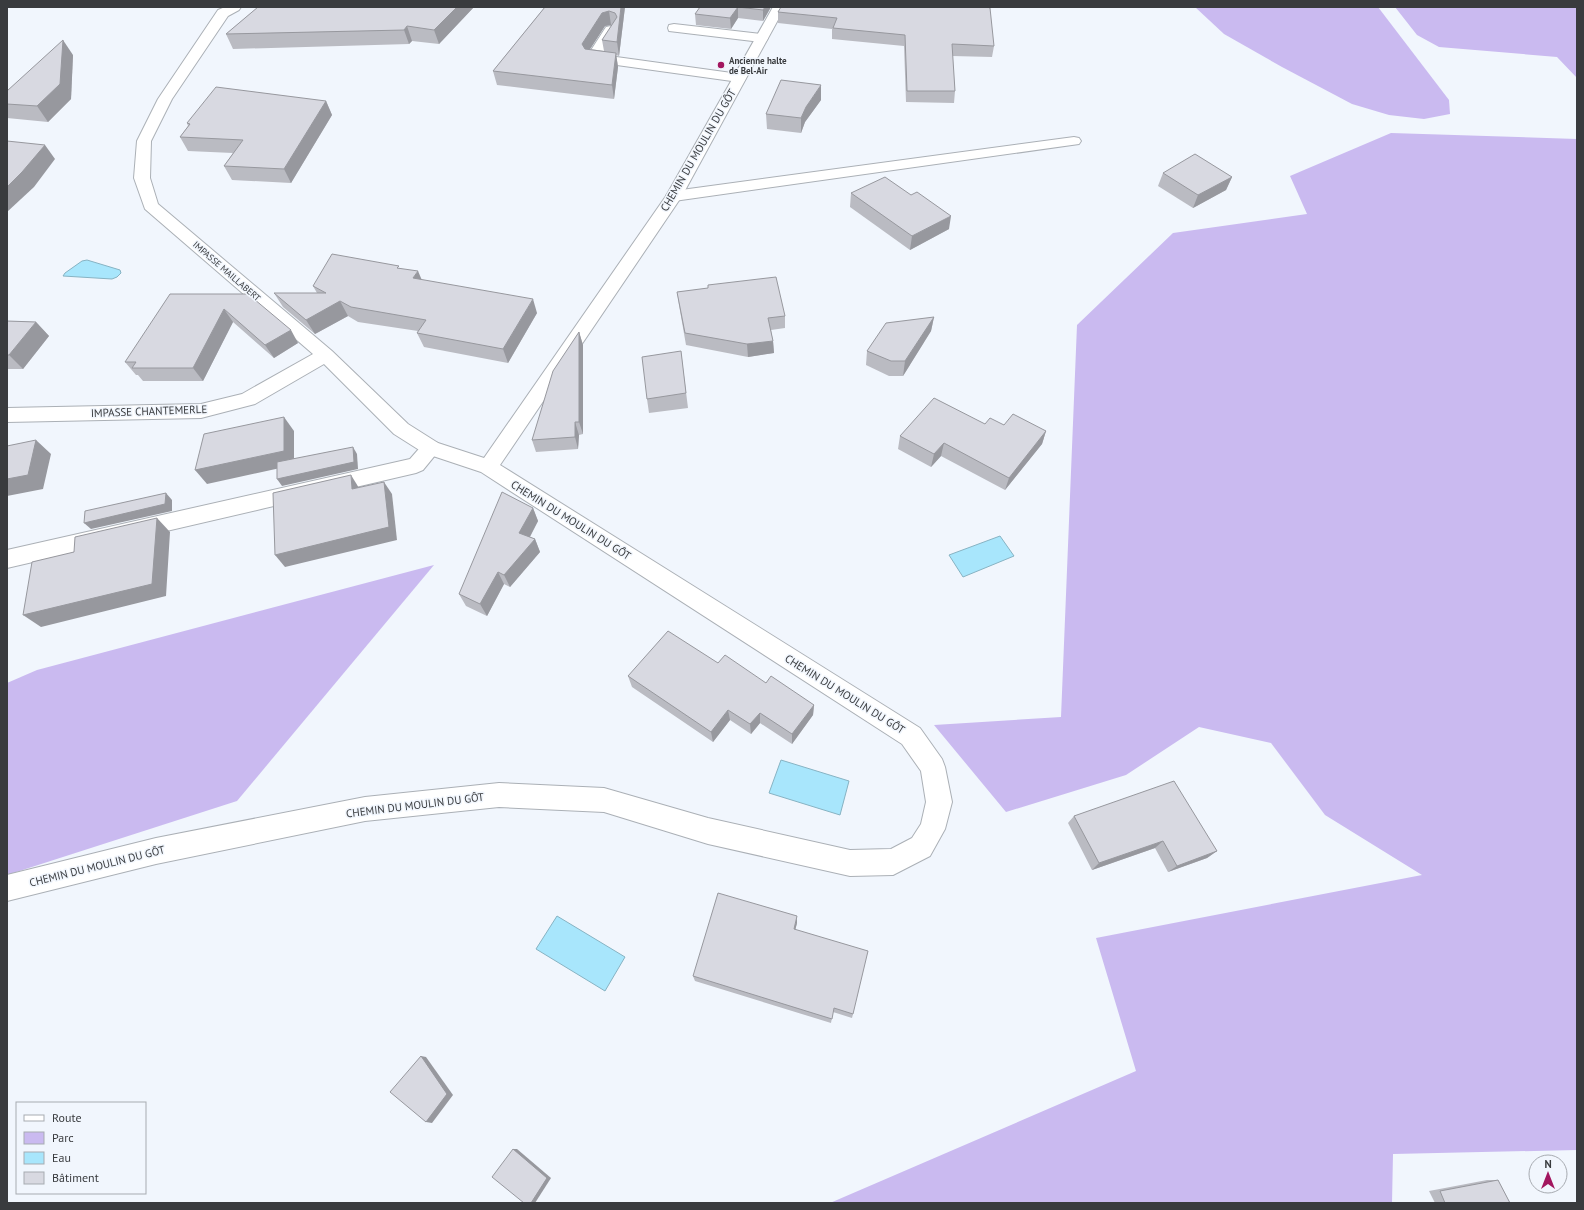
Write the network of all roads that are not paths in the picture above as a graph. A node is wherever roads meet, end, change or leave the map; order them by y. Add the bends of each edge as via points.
1 (235, 7) edge
2 (779, 7) edge
3 (674, 28) dead end
4 (611, 30) edge
5 (761, 38) junction
6 (739, 78) junction
7 (1074, 141) dead end
8 (674, 196) junction
9 (326, 355) junction
10 (7, 415) edge
11 (431, 448) junction
12 (488, 467) junction
13 (7, 559) edge
14 (7, 888) edge

1 - 9 street, IMPASSE MAILLABERT via 223,13 165,99 144,141 142,178 151,206
2 - 5 street, CHEMIN DU MOULIN DU GÔT
3 - 5 street
4 - 6 street via 593,58
5 - 6 street, CHEMIN DU MOULIN DU GÔT
6 - 8 street, CHEMIN DU MOULIN DU GÔT
7 - 8 street
8 - 12 street, CHEMIN DU MOULIN DU GÔT
9 - 10 street, IMPASSE CHANTEMERLE via 248,400 200,411
9 - 11 street, IMPASSE MAILLABERT via 401,429
11 - 12 street, IMPASSE MAILLABERT
11 - 13 street via 416,465
12 - 14 street, CHEMIN DU MOULIN DU GÔT via 911,736 933,767 939,802 932,829 921,847 893,862 850,863 708,831 604,800 499,795 365,809 156,851

